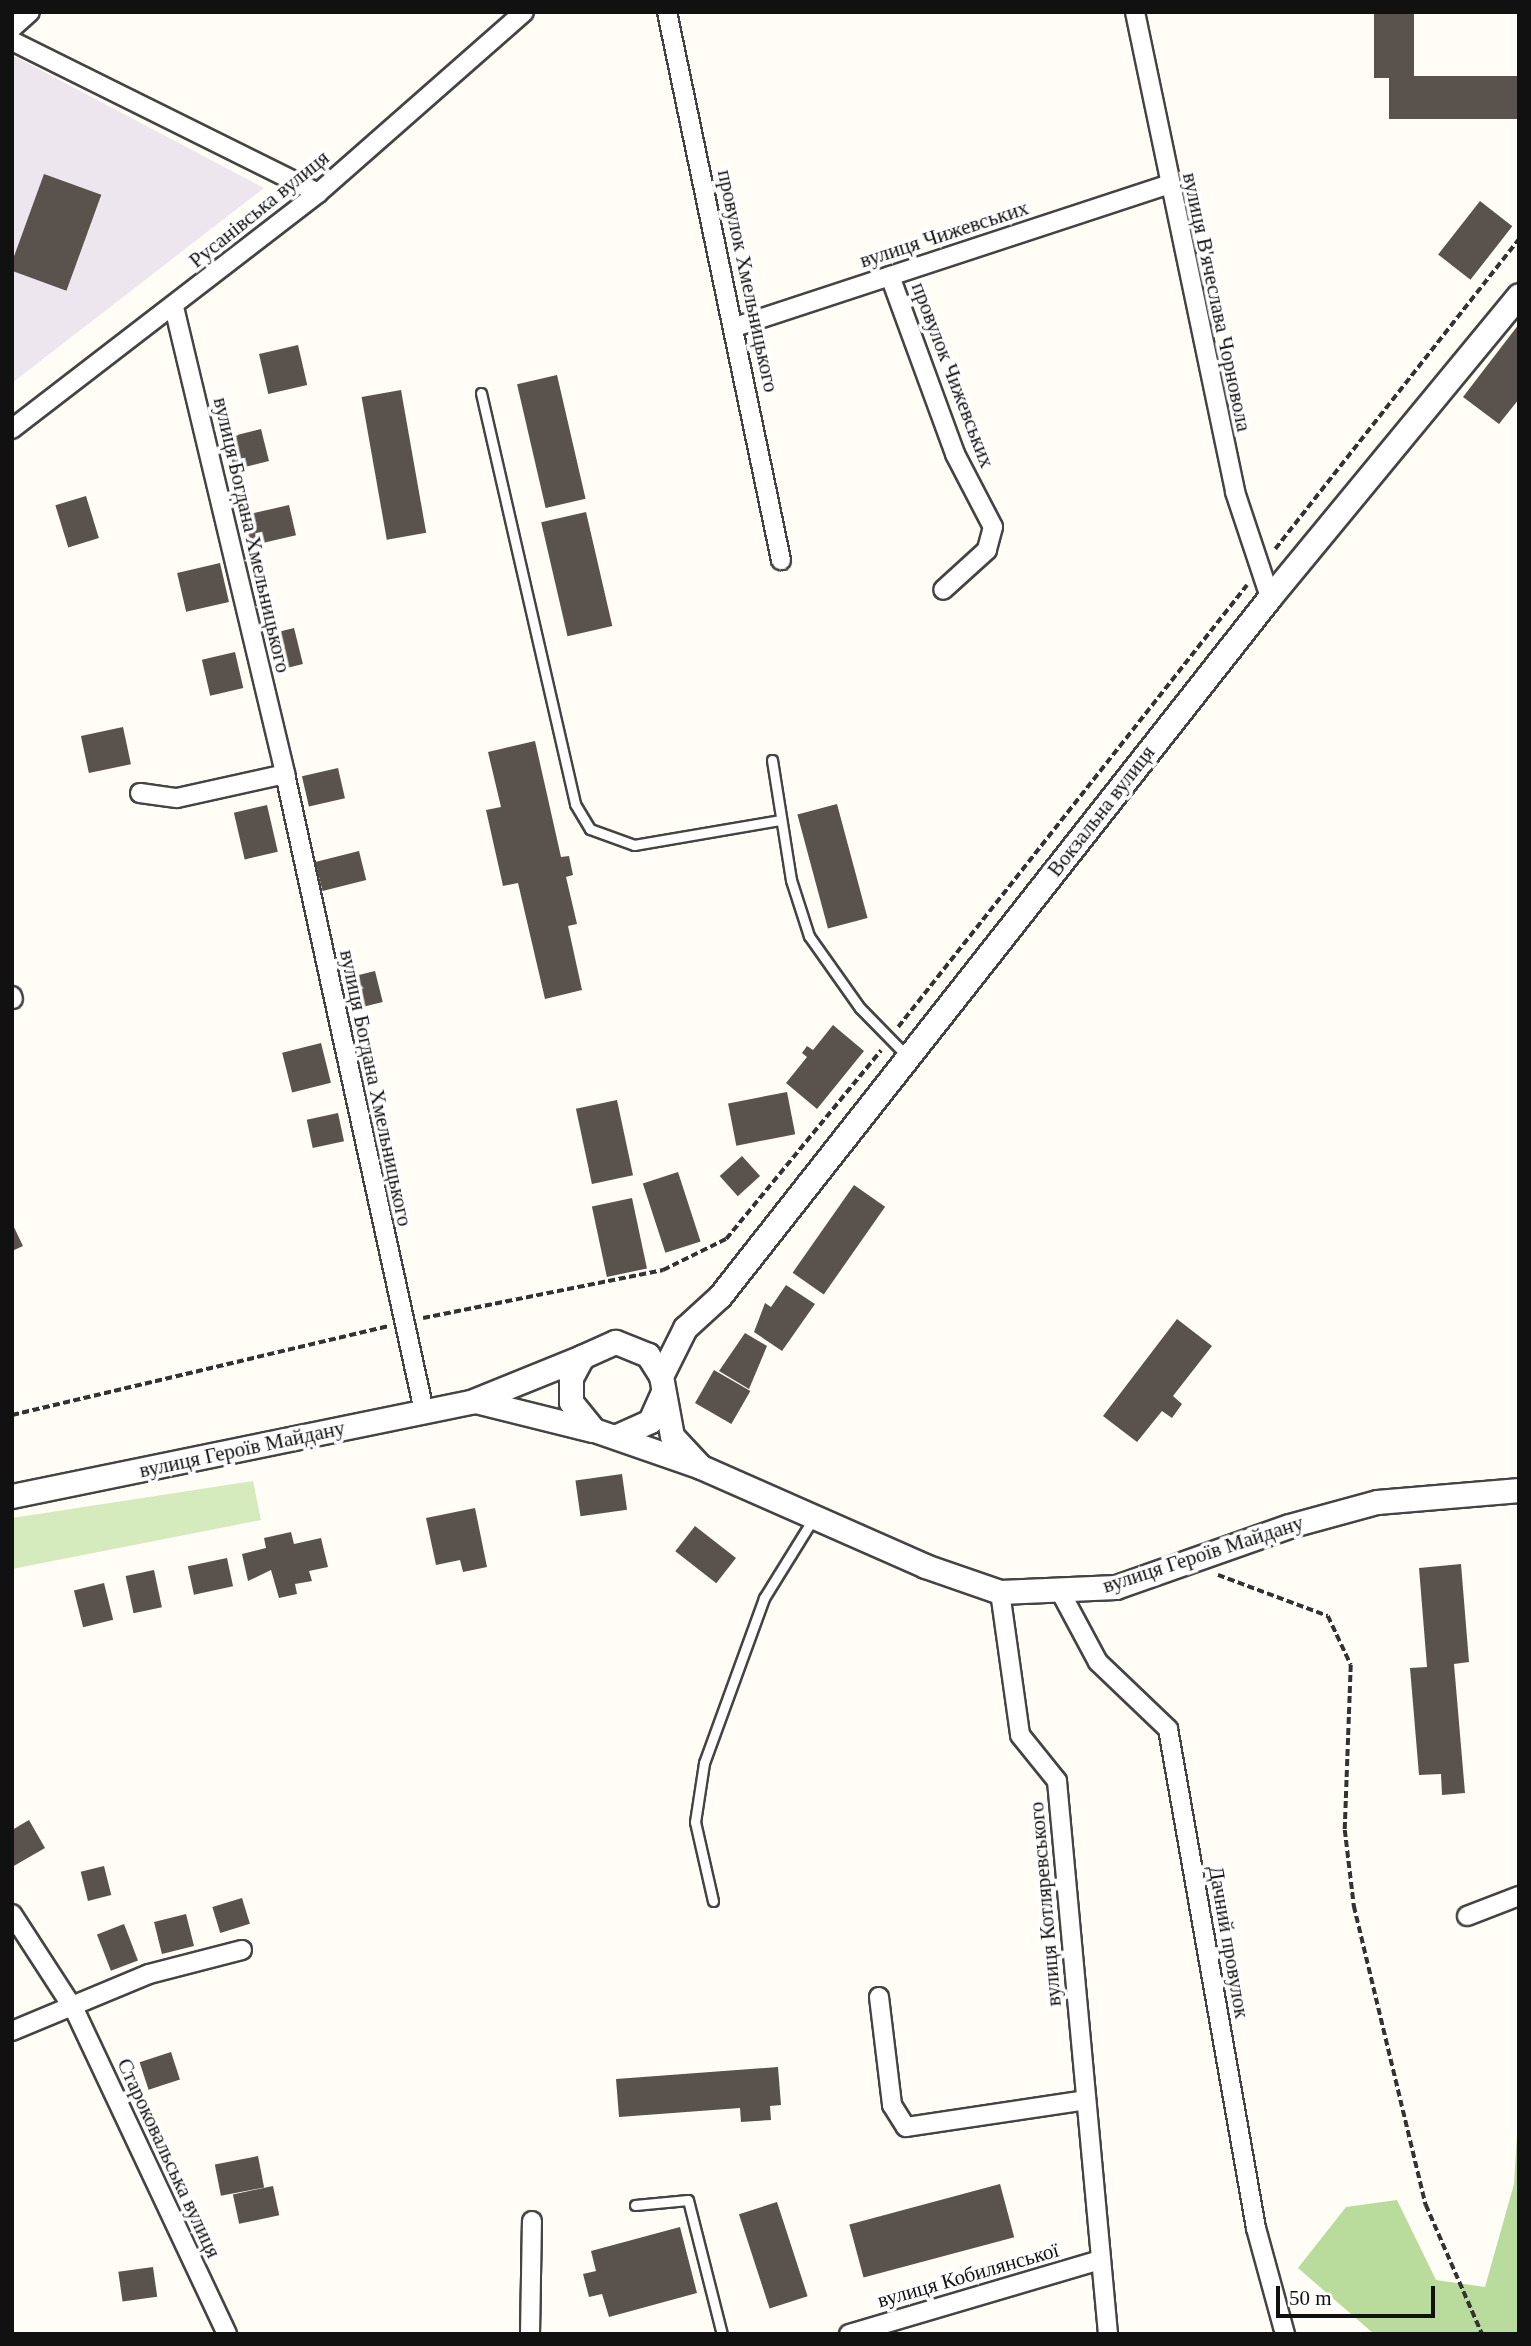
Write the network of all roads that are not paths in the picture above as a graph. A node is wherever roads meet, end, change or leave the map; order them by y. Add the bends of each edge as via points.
1 (30, 12) edge
2 (524, 12) edge
3 (667, 12) edge
4 (1135, 12) edge
5 (12, 28) edge
6 (12, 41) edge
7 (1168, 185) junction
8 (318, 193) junction
9 (890, 276) junction
10 (1519, 295) edge
11 (174, 307) junction
12 (735, 327) junction
13 (481, 393) dead end
14 (12, 429) edge
15 (781, 560) dead end
16 (943, 590) dead end
17 (1270, 597) junction
18 (772, 761) dead end
19 (285, 774) junction
20 (140, 793) dead end
21 (781, 820) junction
22 (907, 1056) junction
23 (685, 1328) junction
24 (627, 1344) junction
25 (582, 1357) junction
26 (662, 1382) junction
27 (472, 1401) junction
28 (424, 1411) junction
29 (594, 1430) junction
30 (617, 1436) junction
31 (701, 1467) junction
32 (1519, 1490) edge
33 (12, 1496) edge
34 (814, 1517) junction
35 (1000, 1592) junction
36 (1061, 1592) junction
37 (1519, 1896) edge
38 (713, 1901) dead end
39 (12, 1914) edge
40 (1467, 1916) dead end
41 (242, 1950) dead end
42 (879, 1997) dead end
43 (69, 2003) junction
44 (12, 2031) edge
45 (1086, 2100) junction
46 (635, 2205) dead end
47 (532, 2221) dead end
48 (1100, 2260) junction
49 (227, 2334) edge
50 (530, 2334) edge
51 (722, 2334) edge
52 (849, 2334) edge
53 (1108, 2334) edge
54 (1285, 2334) edge

1 - 5 street
2 - 8 street, Русанівська вулиця
3 - 12 street, провулок Хмельницького
4 - 7 street, вулиця В'ячеслава Чорновола
6 - 8 street
7 - 9 street, вулиця Чижевських
7 - 17 street, вулиця В'ячеслава Чорновола via 1235,492
8 - 11 street, Русанівська вулиця
9 - 12 street, вулиця Чижевських
9 - 16 street, провулок Чижевських via 955,454 993,527 987,550
10 - 17 street, Вокзальна вулиця
11 - 14 street, Русанівська вулиця
11 - 19 street, вулиця Богдана Хмельницького
12 - 15 street, провулок Хмельницького
13 - 21 lane via 575,804 590,829 634,845
17 - 22 street, Вокзальна вулиця
18 - 21 lane
19 - 20 street via 177,798
19 - 28 street, вулиця Богдана Хмельницького
21 - 22 lane via 809,936 860,1008
22 - 23 street, Вокзальна вулиця via 720,1296
23 - 24 street, Вокзальна вулиця
23 - 26 street, Вокзальна вулиця
24 - 25 street, вулиця Героїв Майдану via 603,1344
24 - 26 street via 648,1355
25 - 27 street, вулиця Героїв Майдану
25 - 29 street via 569,1390 576,1413
26 - 30 street via 650,1422
26 - 31 street, вулиця Героїв Майдану via 672,1436
27 - 28 street, вулиця Героїв Майдану
27 - 29 street, вулиця Героїв Майдану
28 - 33 street, вулиця Героїв Майдану
29 - 30 street, вулиця Героїв Майдану
30 - 31 street, вулиця Героїв Майдану
31 - 34 street, вулиця Героїв Майдану
32 - 36 street, вулиця Героїв Майдану via 1377,1502 1289,1525 1116,1587
34 - 35 street, вулиця Героїв Майдану
34 - 38 lane via 764,1598 704,1763 695,1822
35 - 36 street, вулиця Героїв Майдану
35 - 45 street, вулиця Котляревського via 1020,1735 1057,1781
36 - 54 street, Дачний провулок via 1098,1662 1168,1729 1256,2228
37 - 40 street
39 - 43 street, Староковальська вулиця
41 - 43 street
42 - 45 street via 892,2105 906,2127
43 - 44 street
43 - 49 street, Староковальська вулиця
45 - 48 street, вулиця Котляревського
46 - 51 lane via 688,2200
47 - 50 street
48 - 52 street, вулиця Кобилянської
48 - 53 street, вулиця Котляревського

